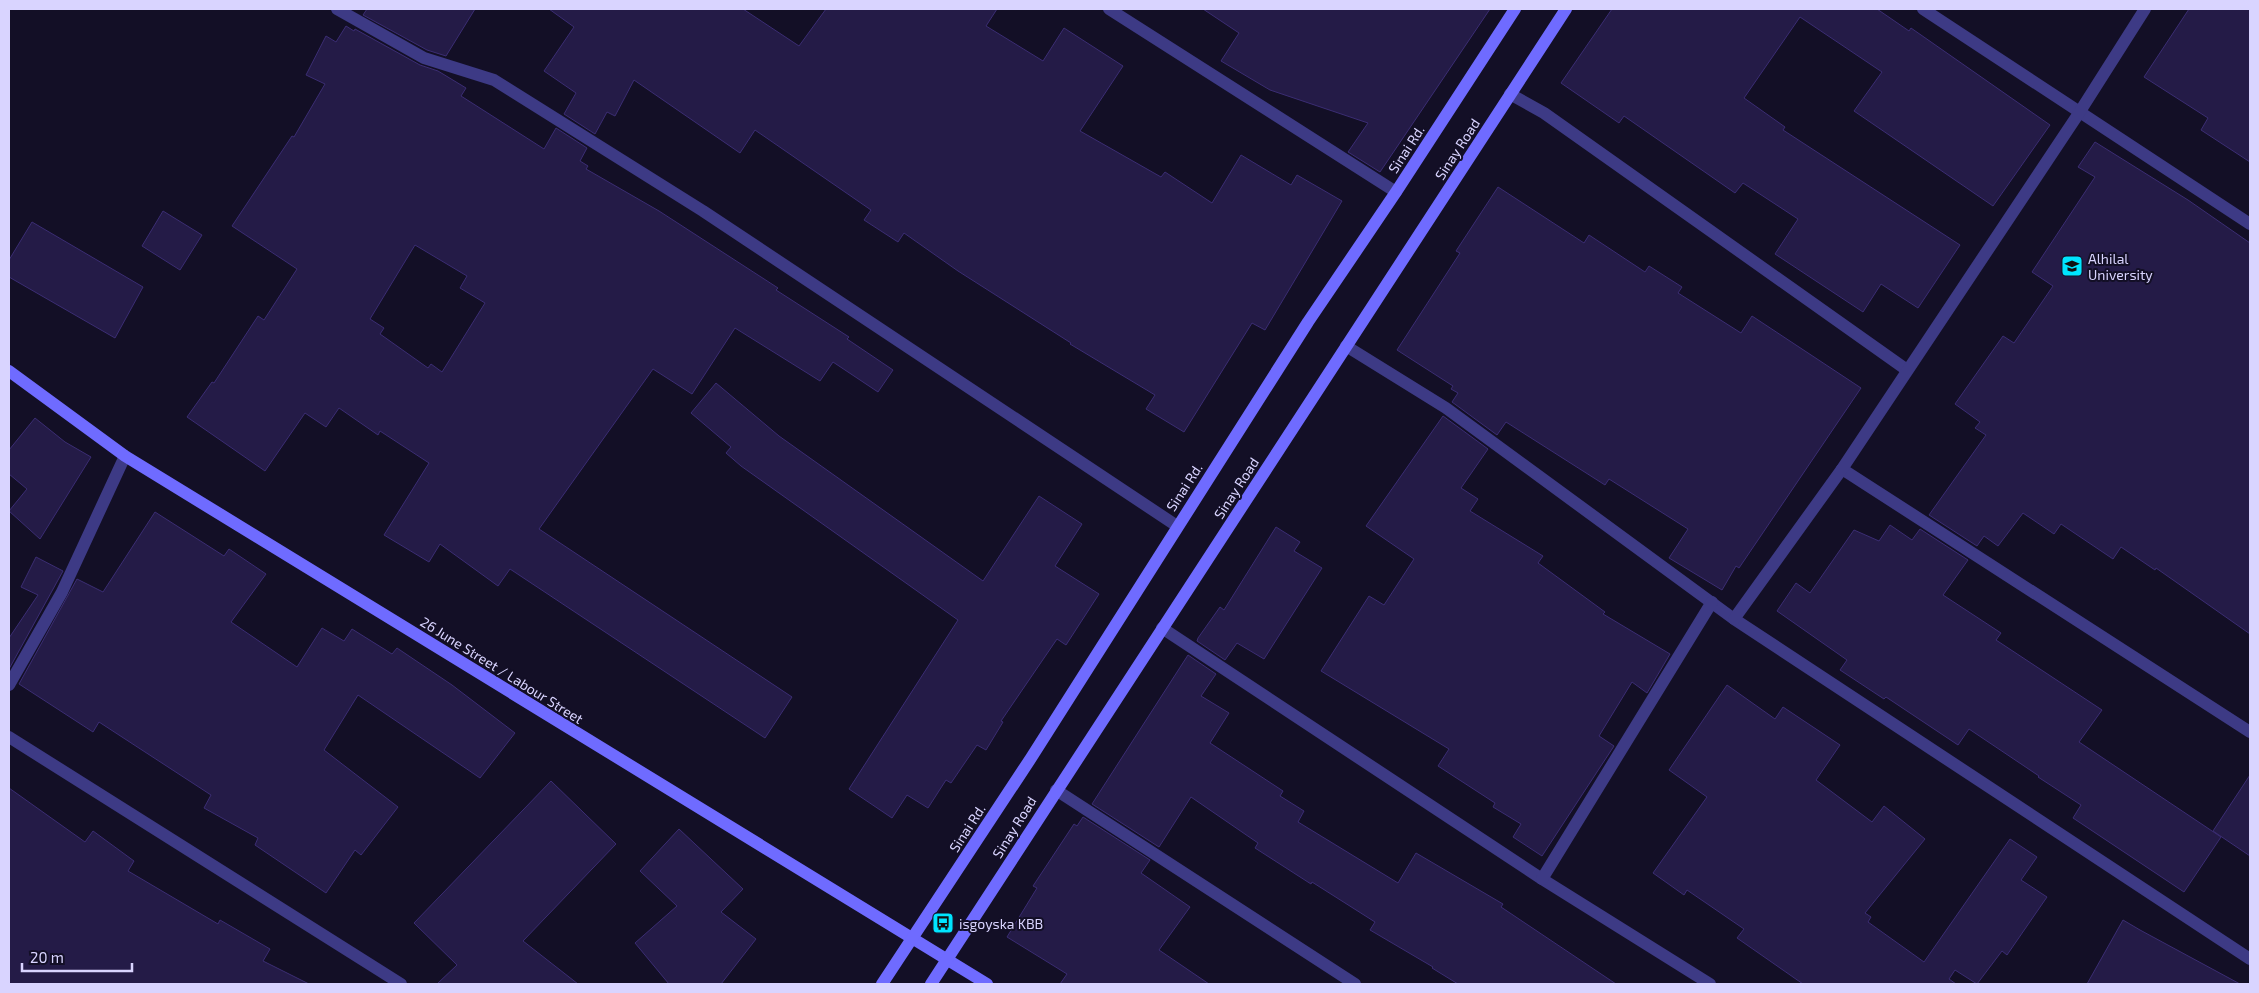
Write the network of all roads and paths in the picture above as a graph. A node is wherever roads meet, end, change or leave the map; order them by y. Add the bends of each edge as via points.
1 (337, 9) edge
2 (1109, 9) edge
3 (1515, 9) edge
4 (1566, 9) edge
5 (1923, 9) edge
6 (2146, 9) edge
7 (1510, 94) junction
8 (2079, 113) junction
9 (1396, 192) junction
10 (2250, 224) edge
11 (1346, 346) junction
12 (1906, 370) junction
13 (9, 371) edge
14 (125, 456) junction
15 (1842, 469) junction
16 (1177, 526) junction
17 (1712, 602) junction
18 (1734, 619) junction
19 (1162, 628) junction
20 (9, 685) edge
21 (2250, 732) edge
22 (9, 737) edge
23 (1056, 790) junction
24 (1542, 879) junction
25 (912, 938) junction
26 (948, 959) junction
27 (2250, 959) edge
28 (401, 984) edge
29 (882, 984) edge
30 (931, 984) edge
31 (987, 984) edge
32 (1355, 984) edge
33 (1710, 984) edge

1 - 16 street via 424,58 494,80 720,222
2 - 9 street
3 - 9 main road, Sinai Rd.
4 - 7 main road, Sinay Road
5 - 8 street
6 - 8 street
7 - 11 main road, Sinay Road
7 - 12 street via 1552,119
8 - 10 street
8 - 12 street
9 - 16 main road, Sinai Rd.
11 - 17 street via 1446,408
11 - 19 main road, Sinay Road
12 - 15 street
13 - 14 main road, 26 June Street / Labour Street
14 - 20 street via 62,592
14 - 25 main road, 26 June Street / Labour Street
15 - 18 street
15 - 21 street
16 - 25 main road, Sinai Rd. via 1036,750
17 - 18 street
17 - 24 street
18 - 27 street
19 - 23 main road, Sinay Road
19 - 24 street
22 - 28 street
23 - 26 main road, Sinay Road
23 - 32 street
24 - 33 street
25 - 26 main road, 26 June Street / Labour Street
25 - 29 main road, Sinai Rd.
26 - 30 main road, Sinay Road
26 - 31 main road, 26 June Street / Labour Street

